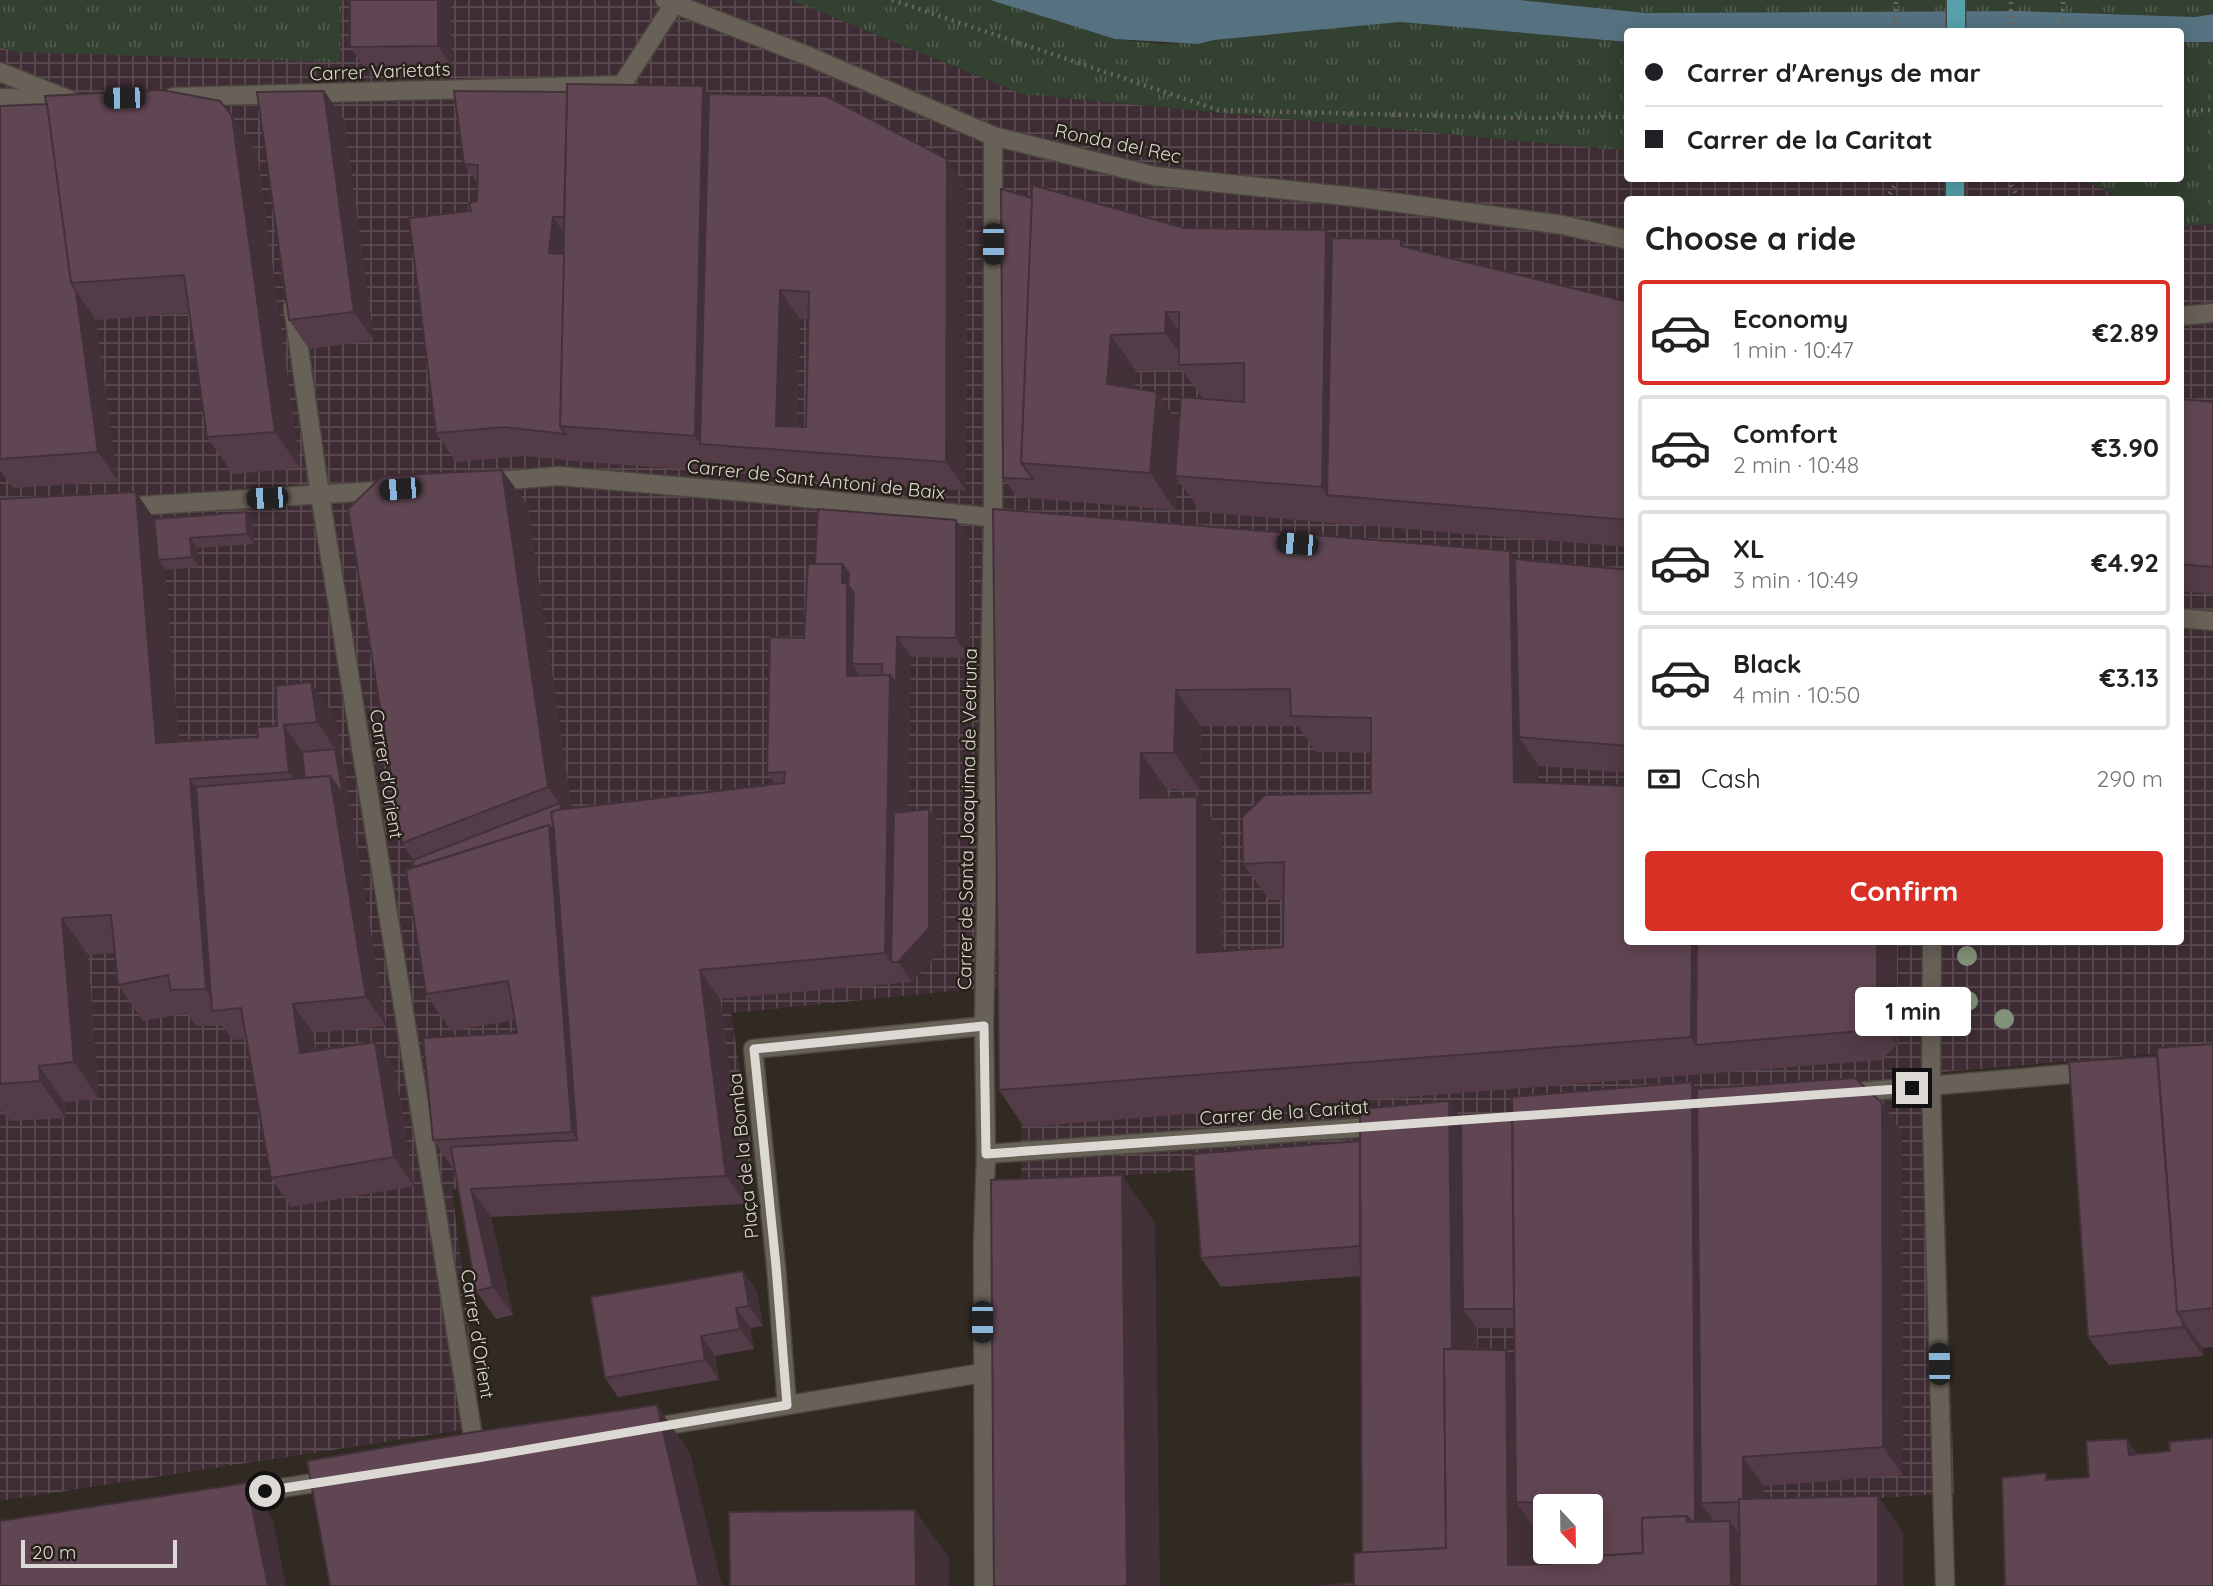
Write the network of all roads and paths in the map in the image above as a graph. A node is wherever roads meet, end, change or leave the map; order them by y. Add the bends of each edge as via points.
1 (892, 0) edge
2 (1896, 0) edge
3 (1956, 0) edge
4 (2011, 0) edge
5 (2063, 0) edge
6 (670, 2) edge
7 (1895, 28) edge
8 (1956, 28) edge
9 (2011, 28) edge
10 (2063, 28) edge
11 (0, 72) edge
12 (152, 97) edge
13 (0, 98) edge
14 (2213, 110) edge
15 (2184, 111) edge
16 (1624, 117) edge
17 (993, 136) junction
18 (1624, 239) edge
19 (290, 288) edge
20 (2213, 313) edge
21 (2184, 316) edge
22 (466, 484) edge
23 (413, 488) edge
24 (320, 495) junction
25 (97, 508) edge
26 (993, 518) junction
27 (1035, 522) edge
28 (2184, 618) edge
29 (2213, 621) edge
30 (1933, 945) edge
31 (984, 1026) junction
32 (2103, 1071) edge
33 (1931, 1087) junction
34 (1829, 1094) edge
35 (1401, 1124) edge
36 (986, 1154) junction
37 (982, 1373) junction
38 (787, 1405) junction
39 (639, 1430) edge
40 (477, 1458) edge
41 (354, 1477) edge
42 (218, 1498) edge
43 (984, 1586) edge
44 (1945, 1586) edge

1 - 16 path via 1218,110
2 - 7 path
3 - 8 main road
4 - 9 path
5 - 10 path
6 - 12 street, Carrer Varietats via 622,85 264,102
6 - 17 street, Ronda del Rec
11 - 13 street via 75,99
14 - 15 path
17 - 18 street, Ronda del Rec via 1154,176 1563,225
17 - 26 street, Carrer de Santa Joaquima de Vedruna
19 - 24 street, Carrer d'Orient
20 - 21 street
22 - 26 street, Carrer de Sant Antoni de Baix via 559,476
23 - 24 street
24 - 25 street
24 - 40 street, Carrer d'Orient
26 - 27 street, Carrer de Sant Antoni de Baix
26 - 31 street, Carrer de Santa Joaquima de Vedruna
28 - 29 street
30 - 33 street
31 - 36 street, Carrer de Santa Joaquima de Vedruna
31 - 38 street, Plaça de la Bomba via 754,1049
32 - 33 street
33 - 34 street
33 - 44 street
35 - 36 street, Carrer de la Caritat
36 - 37 street, Carrer de Santa Joaquima de Vedruna
37 - 38 street
37 - 43 street, Carrer de Santa Joaquima de Vedruna
38 - 39 street
41 - 42 street

